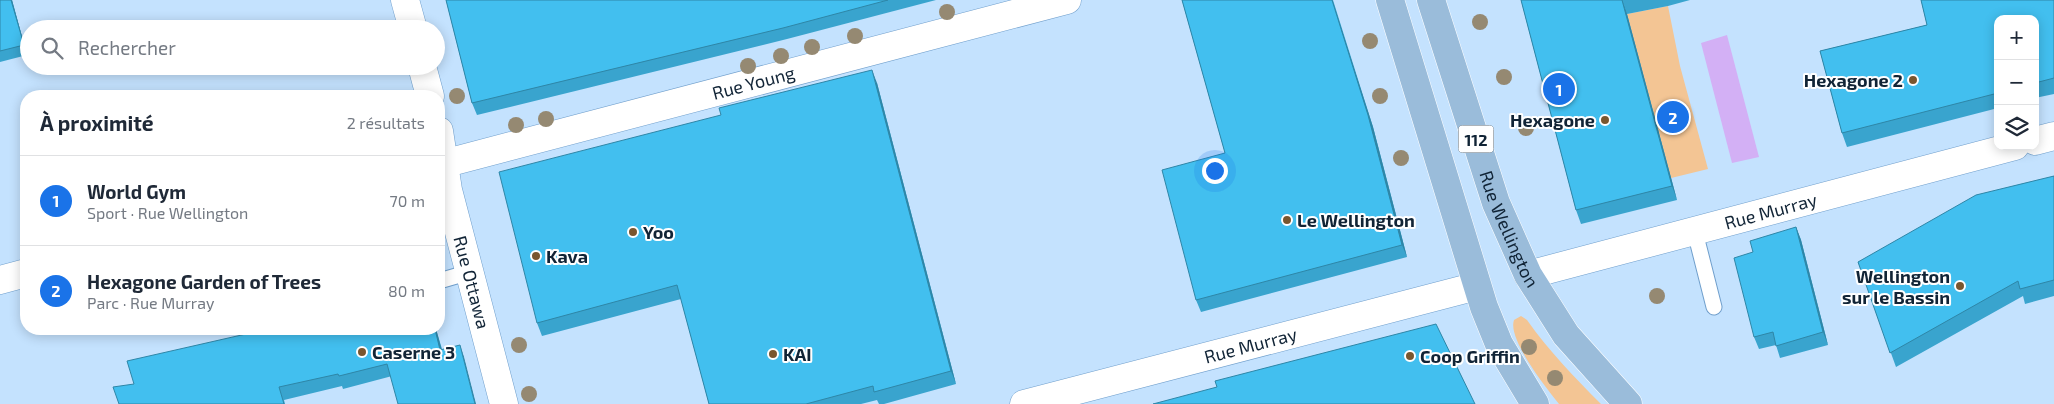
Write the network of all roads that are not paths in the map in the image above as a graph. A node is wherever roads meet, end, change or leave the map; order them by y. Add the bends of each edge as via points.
1 (405, 0) edge
2 (1067, 0) edge
3 (1390, 0) edge
4 (1431, 0) edge
5 (411, 20) edge
6 (424, 75) edge
7 (428, 90) edge
8 (2054, 136) edge
9 (2039, 140) edge
10 (2000, 150) edge
11 (445, 163) edge
12 (445, 177) edge
13 (1696, 232) junction
14 (470, 272) junction
15 (20, 275) edge
16 (1528, 275) junction
17 (445, 279) edge
18 (0, 280) edge
19 (1477, 286) junction
20 (1714, 307) dead end
21 (504, 404) edge
22 (1024, 404) edge
23 (1536, 404) edge
24 (1628, 404) edge

1 - 5 street
2 - 11 street, Rue Young
3 - 19 main road, 112
4 - 16 main road, Rue Wellington / 112 via 1496,203
6 - 7 street
8 - 9 street
10 - 13 street, Rue Murray
12 - 14 street, Rue Ottawa
13 - 16 street, Rue Murray
13 - 20 lane
14 - 17 lane
14 - 21 street, Rue Ottawa
15 - 18 street
16 - 24 main road, Rue Wellington / 112 via 1566,334
19 - 22 street, Rue Murray
19 - 23 main road, 112 via 1499,344

